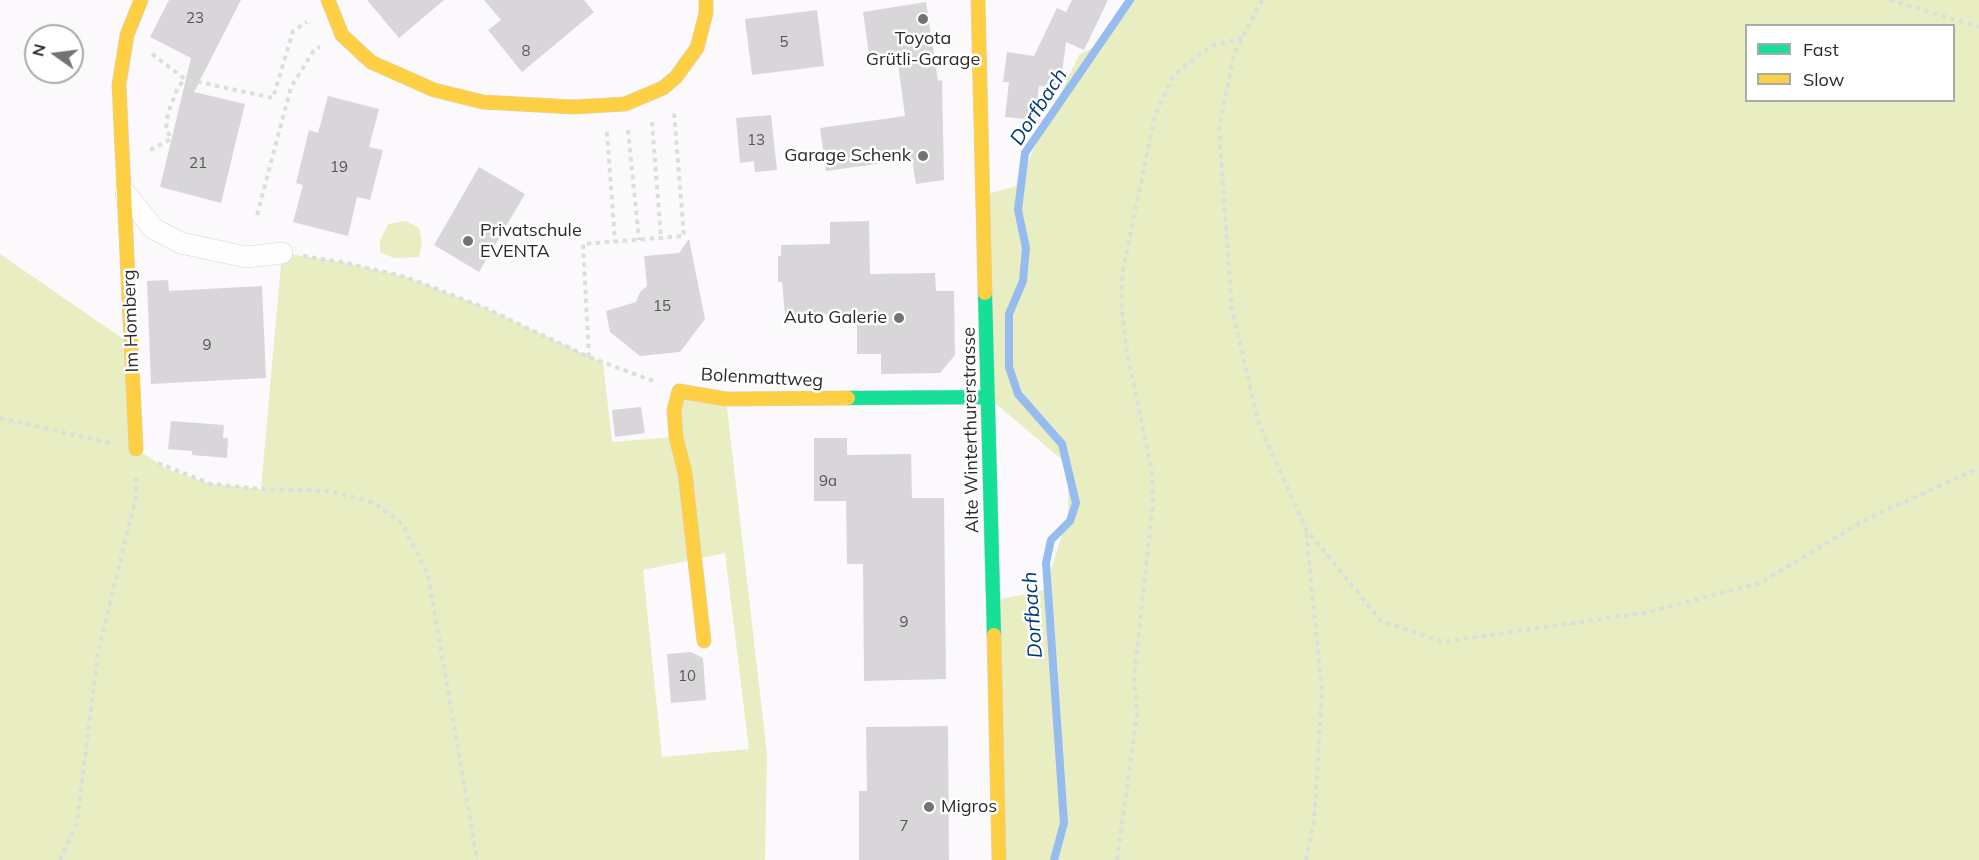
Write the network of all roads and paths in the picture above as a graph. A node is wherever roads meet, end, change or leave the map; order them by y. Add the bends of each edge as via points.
1 (141, 0) edge
2 (706, 0) edge
3 (978, 0) edge
4 (1262, 0) edge
5 (1890, 0) edge
6 (329, 4) edge
7 (1979, 27) edge
8 (127, 35) junction
9 (342, 35) junction
10 (1244, 37) junction
11 (185, 79) junction
12 (663, 88) junction
13 (650, 96) junction
14 (625, 104) junction
15 (605, 106) junction
16 (171, 139) dead end
17 (126, 194) junction
18 (257, 215) dead end
19 (661, 238) junction
20 (639, 240) junction
21 (615, 242) junction
22 (282, 253) joint
23 (589, 357) junction
24 (679, 391) junction
25 (988, 397) junction
26 (0, 418) edge
27 (136, 449) junction
28 (1979, 468) edge
29 (1306, 529) junction
30 (705, 641) dead end
31 (60, 860) edge
32 (477, 860) edge
33 (999, 860) edge
34 (1116, 860) edge
35 (1306, 860) edge

1 - 8 street, Im Homberg
2 - 12 street via 697,48
3 - 25 street, Alte Winterthurerstrasse
4 - 10 path
5 - 7 path
6 - 9 street
6 - 11 path via 293,31 273,98
8 - 11 path
8 - 17 street, Im Homberg via 119,85
9 - 15 street via 371,62 434,90 483,102
9 - 18 path via 314,51 291,87
10 - 29 path via 1234,54 1219,129 1232,310 1260,424
10 - 34 path via 1211,46 1174,75 1155,114 1123,270 1120,300 1126,347 1152,473 1153,502 1134,678 1137,715
11 - 16 path via 168,112 166,128
12 - 13 street
12 - 19 path via 673,102 684,236
13 - 14 street
13 - 19 path
14 - 15 street
14 - 20 path
15 - 21 path
17 - 22 street via 154,229 181,243 246,257
17 - 27 street, Im Homberg
19 - 20 path
20 - 21 path
21 - 23 path via 583,244
22 - 23 path via 406,277 483,307
23 - 24 path
24 - 25 street, Bolenmattweg via 726,399
24 - 30 street, Bolenmattweg via 674,410 676,437 685,473
25 - 33 street, Alte Winterthurerstrasse
26 - 27 path
27 - 31 path via 136,497 98,652 76,823
27 - 32 path via 167,469 211,484 331,491 375,503 402,524 428,574
28 - 29 path via 1867,519 1760,583 1649,612 1443,642 1381,621
29 - 35 path via 1322,692 1314,820

